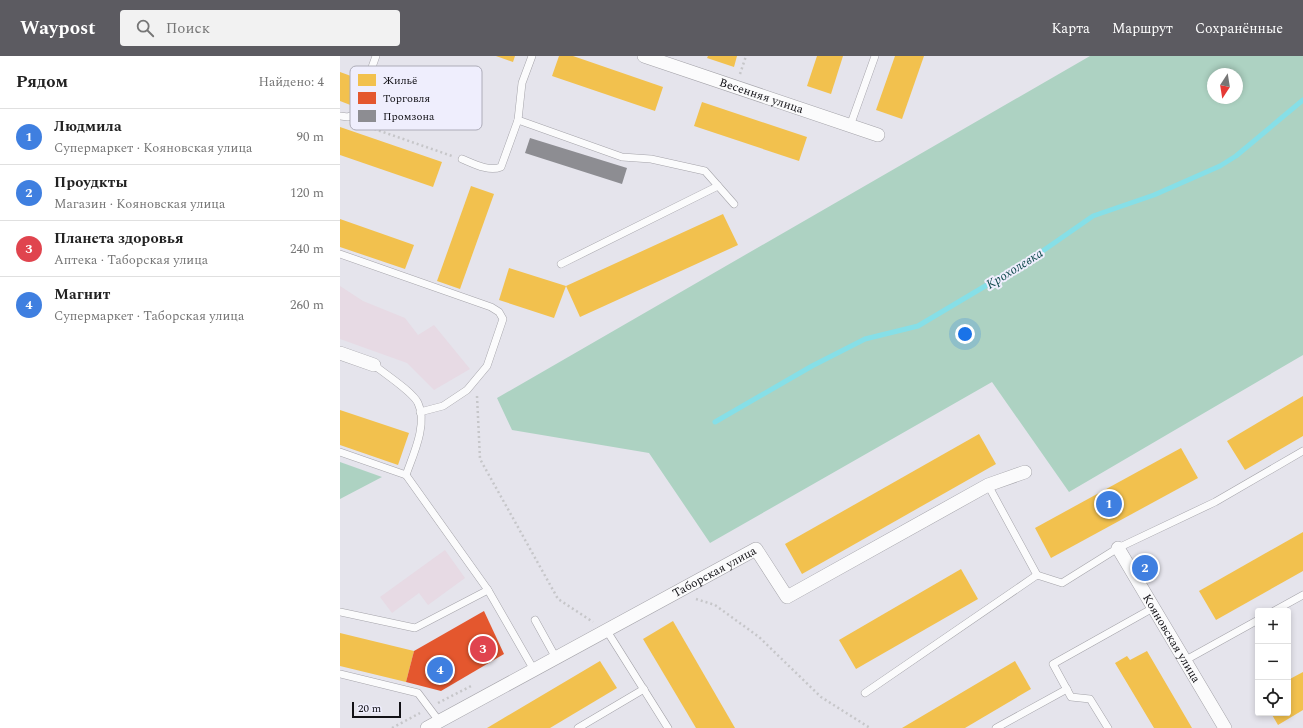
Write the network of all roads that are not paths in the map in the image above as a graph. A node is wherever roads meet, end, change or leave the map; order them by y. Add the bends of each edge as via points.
1 (376, 56) edge
2 (532, 56) edge
3 (644, 56) edge
4 (875, 56) edge
5 (668, 60) edge
6 (372, 66) edge
7 (340, 116) edge
8 (350, 116) edge
9 (518, 120) junction
10 (850, 126) junction
11 (878, 135) dead end
12 (462, 159) road end
13 (718, 186) junction
14 (734, 204) dead end
15 (340, 254) edge
16 (561, 264) dead end
17 (340, 353) edge
18 (374, 365) joint
19 (420, 412) junction
20 (1303, 451) edge
21 (340, 452) edge
22 (1025, 472) dead end
23 (406, 475) junction
24 (988, 485) junction
25 (1118, 548) junction
26 (1037, 575) junction
27 (488, 590) junction
28 (1303, 595) edge
29 (1154, 608) junction
30 (1279, 608) edge
31 (340, 612) edge
32 (536, 620) dead end
33 (1255, 622) edge
34 (607, 630) junction
35 (556, 658) junction
36 (1184, 661) junction
37 (534, 670) junction
38 (340, 674) edge
39 (644, 689) junction
40 (1067, 689) junction
41 (865, 693) dead end
42 (439, 721) junction
43 (427, 728) edge
44 (578, 728) edge
45 (668, 728) edge
46 (996, 728) edge
47 (1108, 728) edge
48 (1225, 728) edge

1 - 6 lane
2 - 9 lane via 522,83
3 - 5 street, Весенняя улица
4 - 10 lane
5 - 10 street, Весенняя улица via 735,87
7 - 8 lane
9 - 12 lane via 501,167 488,168
9 - 13 lane via 622,157 650,159 705,171
10 - 11 street, Весенняя улица
13 - 14 lane
13 - 16 lane
15 - 19 lane via 500,312 503,319 501,327 487,366 476,380 467,390 443,406
17 - 18 street
18 - 19 lane via 407,390 418,403
19 - 23 lane via 422,421 419,438
20 - 25 lane via 1215,502
21 - 23 lane
22 - 24 street, Таборская улица
23 - 27 lane
24 - 26 lane
24 - 34 street, Таборская улица via 787,597 756,549
25 - 26 lane via 1062,583
25 - 29 street, Кояновская улица
26 - 41 lane
27 - 31 lane via 415,628
27 - 37 lane
28 - 30 lane
29 - 36 street, Кояновская улица
29 - 40 lane via 1053,664
32 - 35 lane
33 - 36 lane
34 - 35 street, Таборская улица
34 - 39 lane
35 - 37 street, Таборская улица
36 - 48 street, Кояновская улица
37 - 42 street, Таборская улица
38 - 42 lane via 418,693
39 - 44 lane
39 - 45 lane
40 - 46 lane
40 - 47 lane via 1071,697 1090,699
42 - 43 street, Таборская улица

